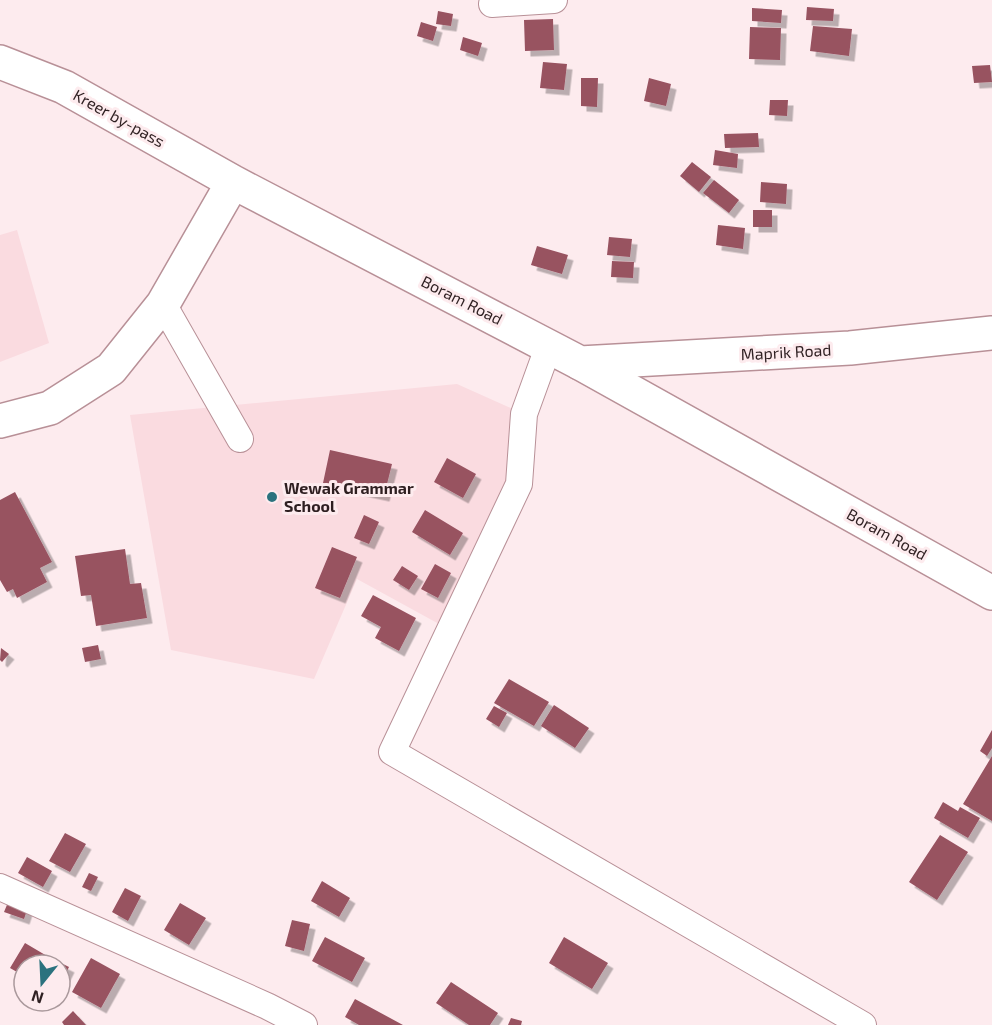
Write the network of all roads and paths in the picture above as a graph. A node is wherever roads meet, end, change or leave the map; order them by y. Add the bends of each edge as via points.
1 (554, 0) edge
2 (492, 4) dead end
3 (0, 62) edge
4 (234, 182) junction
5 (164, 304) junction
6 (992, 333) edge
7 (549, 345) junction
8 (580, 363) junction
9 (0, 421) edge
10 (240, 439) dead end
11 (992, 592) edge
12 (0, 887) edge
13 (304, 1025) edge
14 (863, 1025) edge

1 - 2 street
3 - 4 main road, Kreer by-pass via 64,87
4 - 5 main road
4 - 7 main road, Boram Road
5 - 9 main road via 111,369 51,408
5 - 10 street
6 - 8 main road, Maprik Road via 850,348
7 - 8 main road, Boram Road
7 - 14 street via 524,414 519,484 392,752
8 - 11 main road, Boram Road
12 - 13 street

